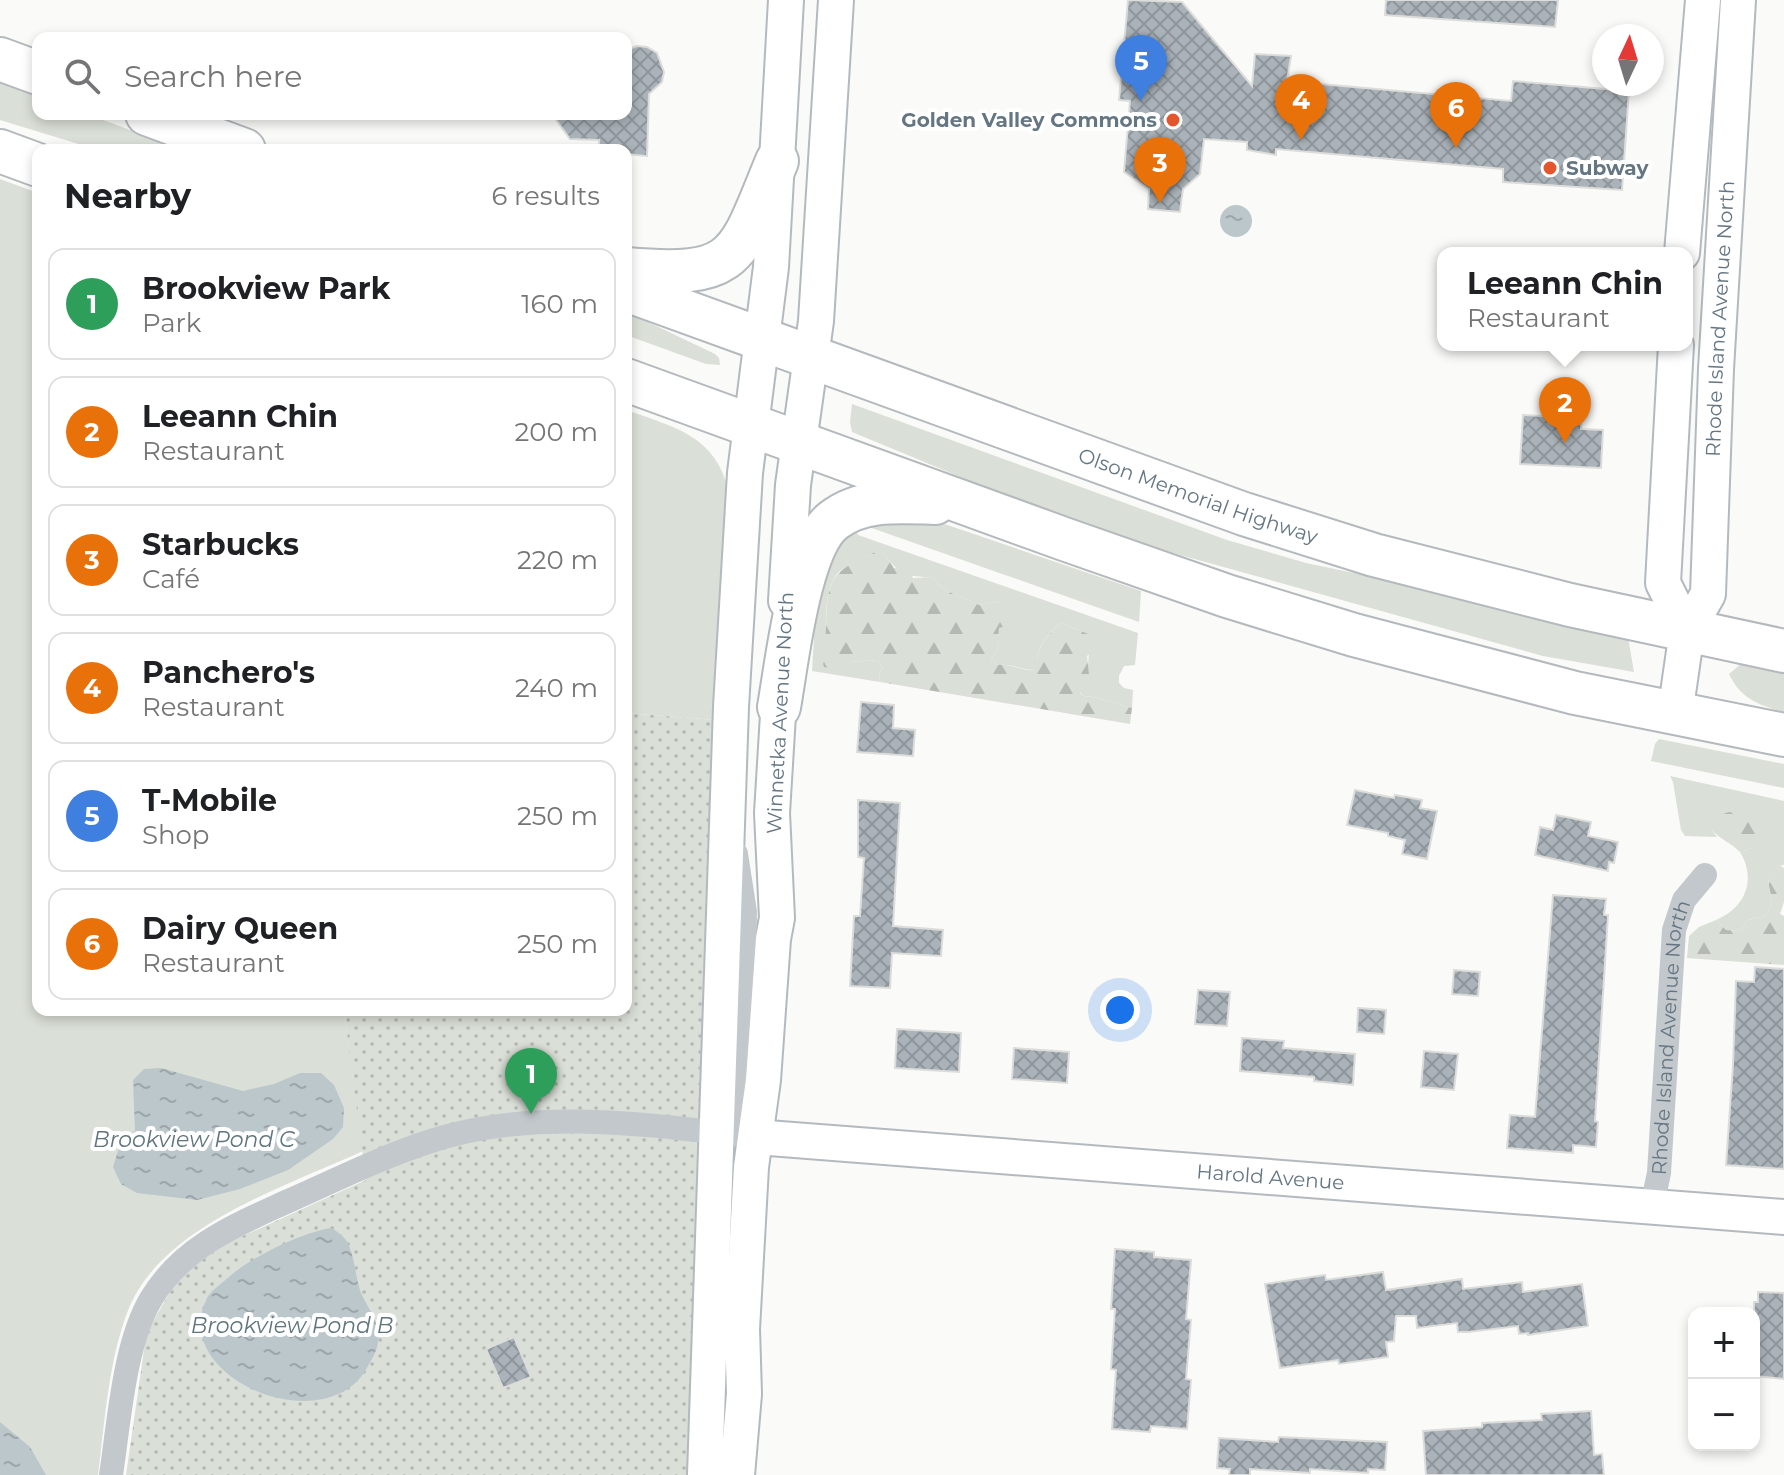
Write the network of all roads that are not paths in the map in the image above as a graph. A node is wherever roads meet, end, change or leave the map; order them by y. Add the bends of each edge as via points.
1 (786, 0) edge
2 (836, 0) edge
3 (856, 0) edge
4 (1703, 0) edge
5 (1738, 0) edge
6 (0, 59) edge
7 (32, 71) edge
8 (163, 120) edge
9 (228, 144) edge
10 (0, 151) edge
11 (826, 158) junction
12 (777, 161) junction
13 (32, 163) edge
14 (1682, 247) edge
15 (632, 269) edge
16 (632, 292) edge
17 (763, 340) junction
18 (1676, 351) edge
19 (811, 358) junction
20 (632, 382) edge
21 (751, 425) junction
22 (798, 441) junction
23 (964, 504) junction
24 (1687, 631) junction
25 (1784, 651) edge
26 (779, 707) junction
27 (1675, 714) junction
28 (1784, 735) edge
29 (727, 818) junction
30 (1705, 875) dead end
31 (717, 1132) junction
32 (756, 1137) junction
33 (1652, 1206) junction
34 (1784, 1217) edge
35 (111, 1475) edge
36 (705, 1475) edge
37 (737, 1475) edge

1 - 12 street
2 - 11 street, Winnetka Avenue North
3 - 11 street via 849,110
4 - 14 street, Rhode Island Avenue North
5 - 24 street, Rhode Island Avenue North via 1708,594
6 - 7 highway
8 - 9 highway
10 - 13 highway
11 - 19 street, Winnetka Avenue North
12 - 15 highway via 750,227 725,260 677,272
12 - 17 street
16 - 17 highway, Olson Memorial Highway
17 - 19 highway, Olson Memorial Highway
17 - 21 street
18 - 24 street via 1663,583
19 - 22 street, Winnetka Avenue North
19 - 24 highway, Olson Memorial Highway via 1374,555
20 - 21 highway
21 - 22 highway
21 - 29 street
22 - 23 highway
22 - 26 street, Winnetka Avenue North
23 - 26 highway via 879,503 833,520 823,531 803,581
23 - 27 highway via 1354,635
24 - 25 highway, Olson Memorial Highway
24 - 27 street, Rhode Island Avenue North
26 - 32 street, Winnetka Avenue North via 772,813 777,918
27 - 28 highway
29 - 31 street
29 - 32 street via 745,912 742,1115 745,1129
30 - 33 street, Rhode Island Avenue North via 1684,900 1674,930 1659,1173
31 - 32 street
31 - 35 street via 601,1122 470,1131 380,1160 203,1242 162,1281 140,1319
31 - 36 street
32 - 33 street, Harold Avenue
32 - 37 street, Winnetka Avenue North
33 - 34 street, Harold Avenue

